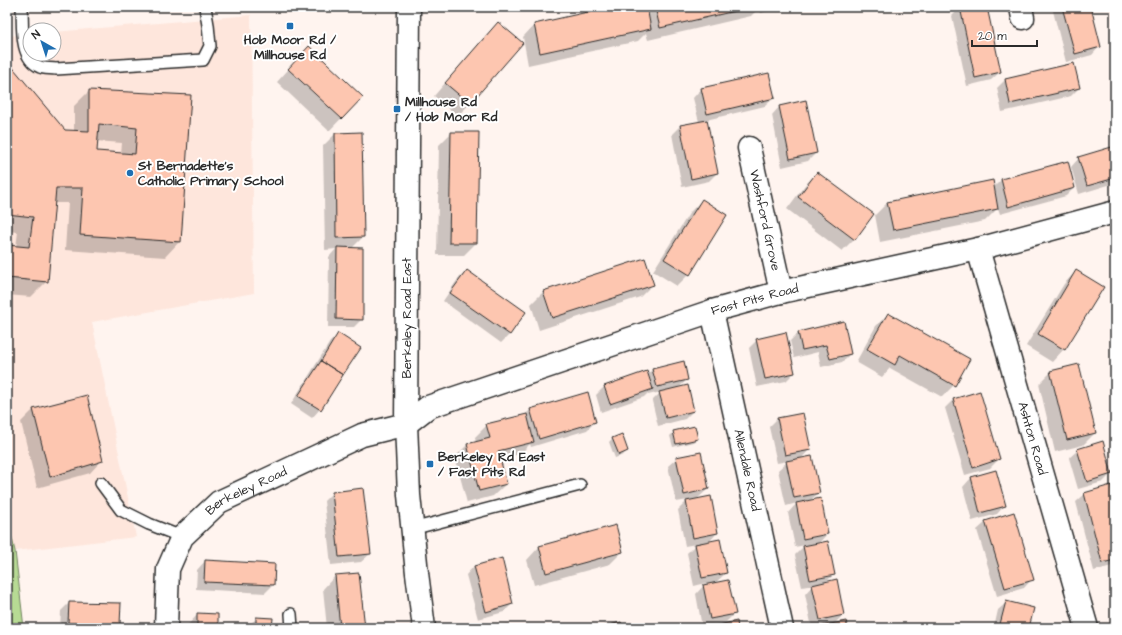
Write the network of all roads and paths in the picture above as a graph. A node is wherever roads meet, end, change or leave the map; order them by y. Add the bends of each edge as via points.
1 (22, 7) edge
2 (204, 7) edge
3 (409, 7) edge
4 (749, 148) dead end
5 (1115, 212) edge
6 (978, 249) junction
7 (782, 292) junction
8 (712, 311) junction
9 (406, 424) junction
10 (100, 483) dead end
11 (580, 485) dead end
12 (412, 529) junction
13 (182, 537) junction
14 (291, 614) dead end
15 (166, 628) edge
16 (292, 628) edge
17 (424, 628) edge
18 (782, 628) edge
19 (1087, 628) edge

1 - 2 lane via 27,53 40,67 56,69 204,60 210,46
3 - 9 street, Berkeley Road East
4 - 7 street, Washford Grove
5 - 6 street, Fast Pits Road
6 - 7 street, Fast Pits Road
6 - 19 street, Ashton Road
7 - 8 street, Fast Pits Road
8 - 9 street, Fast Pits Road via 428,407
8 - 18 street, Allendale Road
9 - 12 street, Berkeley Road East
9 - 13 street, Berkeley Road via 362,435 219,502
10 - 13 lane via 121,510
11 - 12 lane
12 - 17 street, Berkeley Road East
13 - 15 street, Berkeley Road via 168,569
14 - 16 lane

